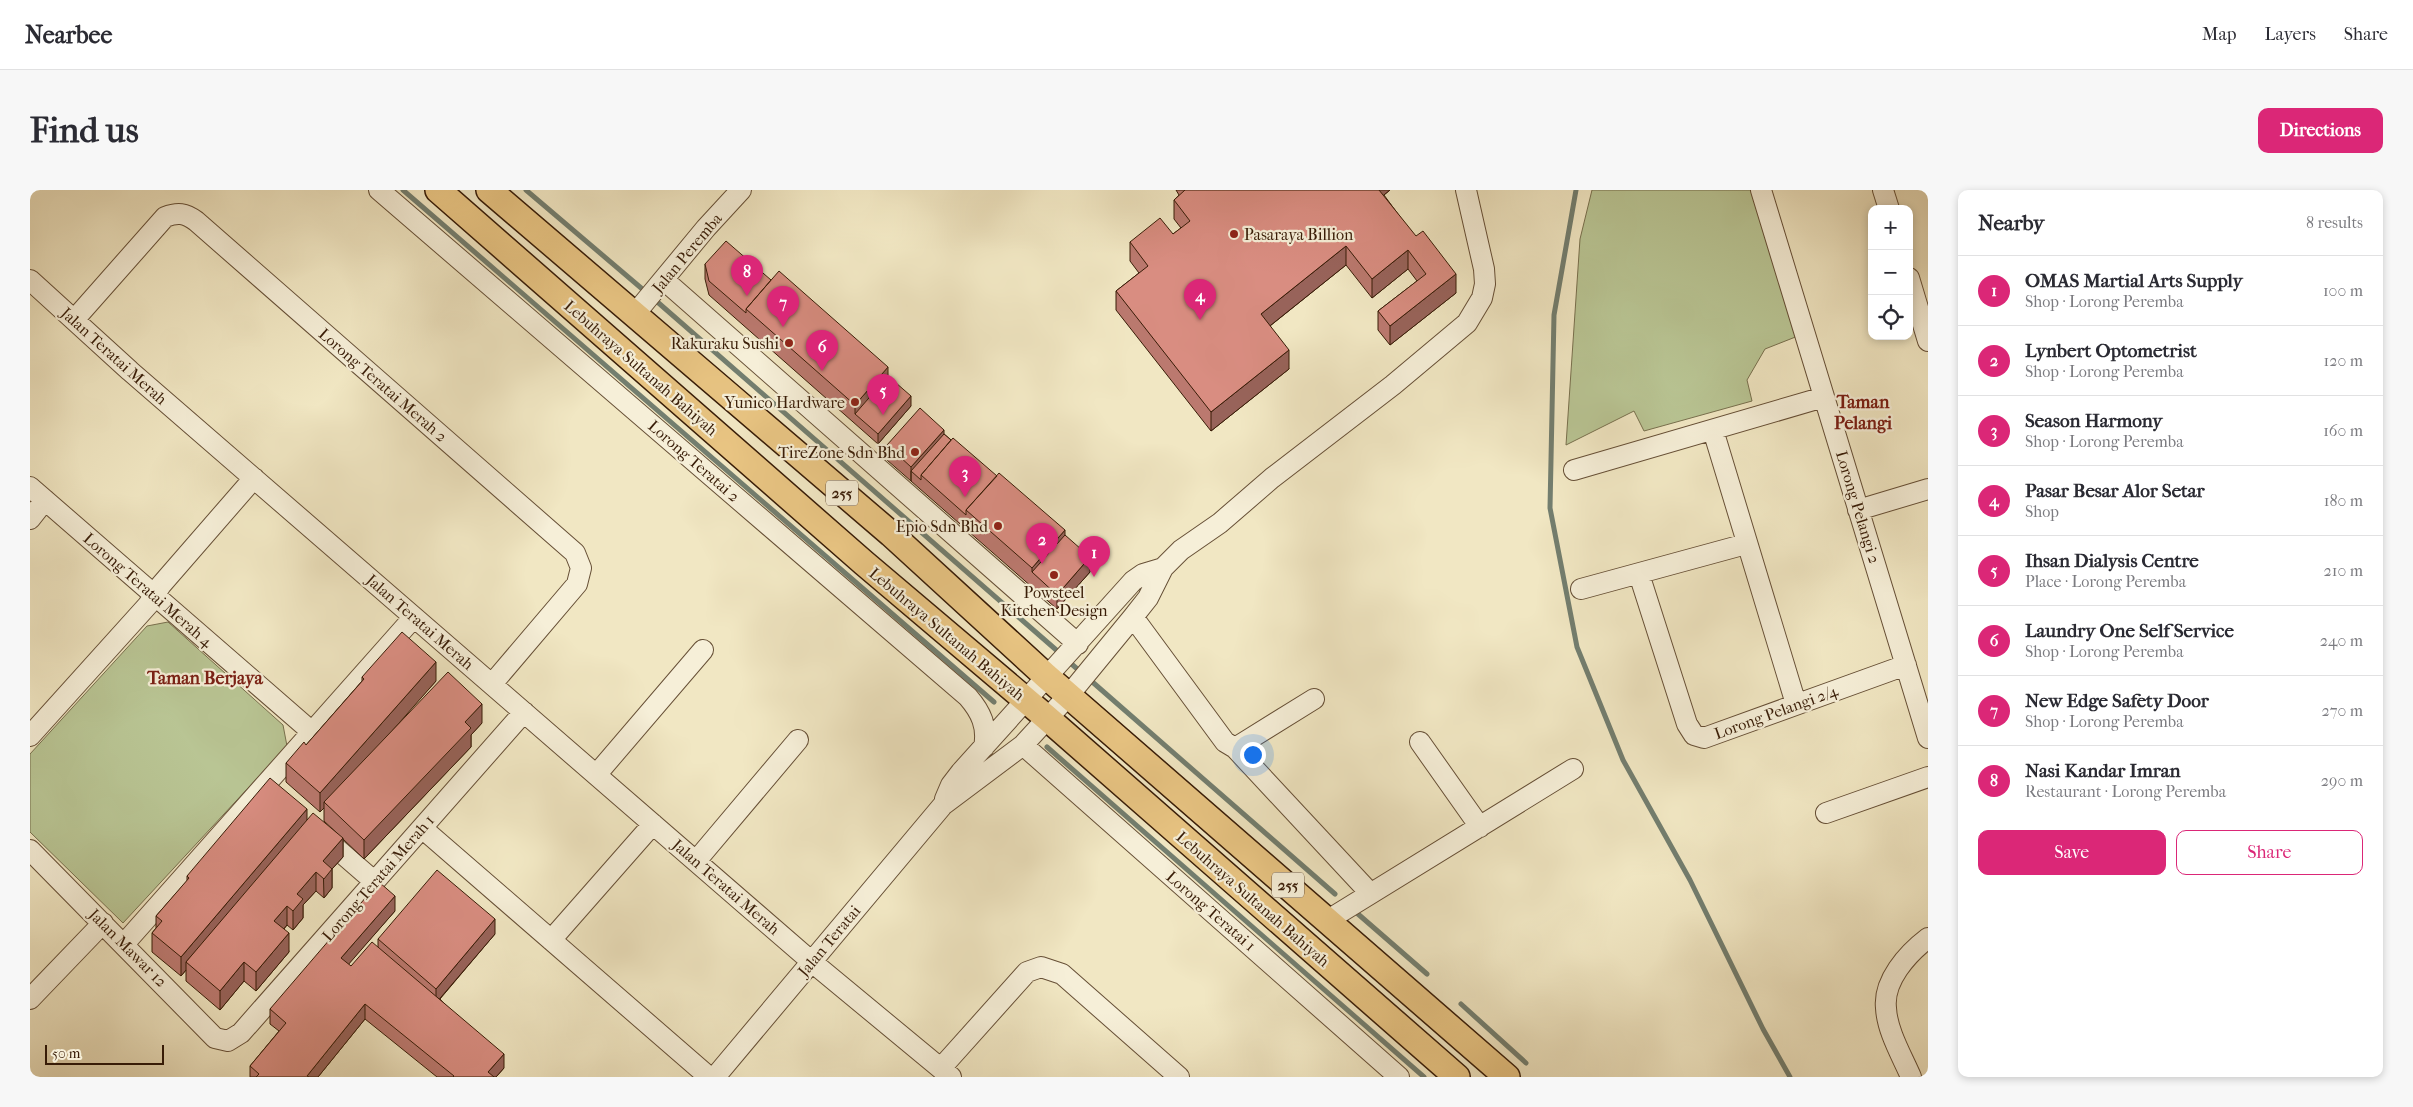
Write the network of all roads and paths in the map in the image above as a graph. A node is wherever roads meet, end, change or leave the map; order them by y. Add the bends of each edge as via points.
1 (380, 190) edge
2 (438, 190) edge
3 (489, 190) edge
4 (741, 190) edge
5 (1466, 190) edge
6 (1761, 190) edge
7 (1883, 190) edge
8 (1888, 205) edge
9 (30, 280) edge
10 (1913, 291) edge
11 (650, 297) junction
12 (74, 320) junction
13 (1928, 341) edge
14 (1824, 397) junction
15 (1713, 430) junction
16 (1574, 470) dead end
17 (254, 478) junction
18 (30, 487) edge
19 (1928, 489) edge
20 (45, 500) junction
21 (1858, 510) junction
22 (30, 519) edge
23 (1746, 544) junction
24 (1163, 568) junction
25 (1640, 574) junction
26 (1581, 589) dead end
27 (154, 595) junction
28 (414, 616) junction
29 (1133, 617) junction
30 (1075, 647) junction
31 (703, 650) dead end
32 (1906, 664) junction
33 (1053, 671) junction
34 (492, 684) junction
35 (1074, 688) junction
36 (1025, 699) junction
37 (1314, 699) dead end
38 (1796, 704) junction
39 (524, 712) junction
40 (1047, 718) junction
41 (312, 732) junction
42 (30, 736) edge
43 (1928, 738) edge
44 (798, 740) dead end
45 (1420, 742) dead end
46 (1023, 745) junction
47 (984, 747) junction
48 (1235, 748) junction
49 (1573, 769) dead end
50 (596, 775) junction
51 (1928, 777) edge
52 (943, 805) junction
53 (1826, 813) dead end
54 (306, 821) edge
55 (652, 824) junction
56 (1480, 827) junction
57 (422, 828) junction
58 (30, 850) edge
59 (696, 861) junction
60 (375, 882) junction
61 (1370, 893) junction
62 (1328, 920) junction
63 (103, 923) junction
64 (1928, 938) edge
65 (551, 940) junction
66 (124, 944) junction
67 (812, 962) junction
68 (30, 999) edge
69 (228, 1041) joint
70 (946, 1073) edge
71 (709, 1077) edge
72 (715, 1077) edge
73 (1179, 1077) edge
74 (1399, 1077) edge
75 (1457, 1077) edge
76 (1507, 1077) edge
77 (1911, 1077) edge

1 - 47 street, Lorong Teratai 2 via 974,705 984,725
2 - 36 main road, Lebuhraya Sultanah Bahiyah / 255 via 864,563
3 - 11 main road, Lebuhraya Sultanah Bahiyah / 255
4 - 11 street, Jalan Peremba
5 - 24 street via 1485,284 1482,298 1467,323 1220,523 1181,550
6 - 14 street, Lorong Pelangi 2
7 - 8 street
9 - 12 street, Jalan Teratai Merah
10 - 13 street
11 - 30 street
11 - 33 main road, Lebuhraya Sultanah Bahiyah / 255 via 890,534
12 - 17 street, Jalan Teratai Merah
12 - 34 street, Lorong Teratai Merah 2 via 165,217 187,214 204,227 575,554 581,568 577,584
14 - 15 street
14 - 21 street, Lorong Pelangi 2
15 - 16 street
15 - 23 street
17 - 27 street
17 - 28 street, Jalan Teratai Merah
18 - 20 street, Lorong Teratai Merah 4
19 - 21 street
20 - 22 street
20 - 27 street, Lorong Teratai Merah 4
21 - 32 street, Lorong Pelangi 2
23 - 25 street
23 - 38 street
24 - 29 street, Jalan Teratai via 1148,598
24 - 30 street, Jalan Teratai via 1133,581
25 - 26 street
25 - 38 street, Lorong Pelangi 2/4 via 1687,724 1694,736 1704,738
27 - 41 street, Lorong Teratai Merah 4
27 - 42 street
28 - 34 street, Jalan Teratai Merah
28 - 41 street
29 - 35 street, Jalan Teratai
29 - 48 street via 1226,742
30 - 33 street, Jalan Teratai
31 - 50 street
32 - 38 street, Lorong Pelangi 2/4
32 - 43 street, Lorong Pelangi 2
33 - 35 main road, Lebuhraya Sultanah Bahiyah / 255
33 - 36 street, Jalan Teratai
34 - 39 street, Jalan Teratai Merah
35 - 40 street, Jalan Teratai
35 - 62 main road, Lebuhraya Sultanah Bahiyah / 255
36 - 40 main road, Lebuhraya Sultanah Bahiyah / 255
36 - 47 street, Jalan Teratai
37 - 48 street
39 - 50 street, Jalan Teratai Merah
39 - 57 street, Lorong Teratai Merah 1
40 - 46 street, Jalan Teratai
40 - 75 main road, Lebuhraya Sultanah Bahiyah / 255
41 - 66 street via 271,791
44 - 59 street
45 - 56 street
46 - 52 street, Jalan Teratai
46 - 74 street, Lorong Teratai 1
47 - 52 street, Jalan Teratai via 951,785
48 - 61 street
49 - 56 street
50 - 55 street, Jalan Teratai Merah
51 - 53 street
52 - 67 street, Jalan Teratai
54 - 60 street
55 - 59 street, Jalan Teratai Merah
55 - 65 street
56 - 61 street
57 - 60 street, Lorong Teratai Merah 1
57 - 65 street
58 - 63 street, Jalan Mawar 12
59 - 67 street, Jalan Teratai Merah
60 - 69 street, Lorong Teratai Merah 1 via 240,1033
61 - 62 street
62 - 76 main road, Lebuhraya Sultanah Bahiyah / 255
63 - 66 street, Jalan Mawar 12
63 - 68 street
64 - 77 street via 1906,959 1886,994 1890,1024
65 - 71 street
66 - 69 street, Jalan Mawar 12 via 215,1038
67 - 70 street, Jalan Teratai Merah
67 - 72 street, Jalan Teratai
70 - 73 street via 1026,972 1041,967 1062,974

